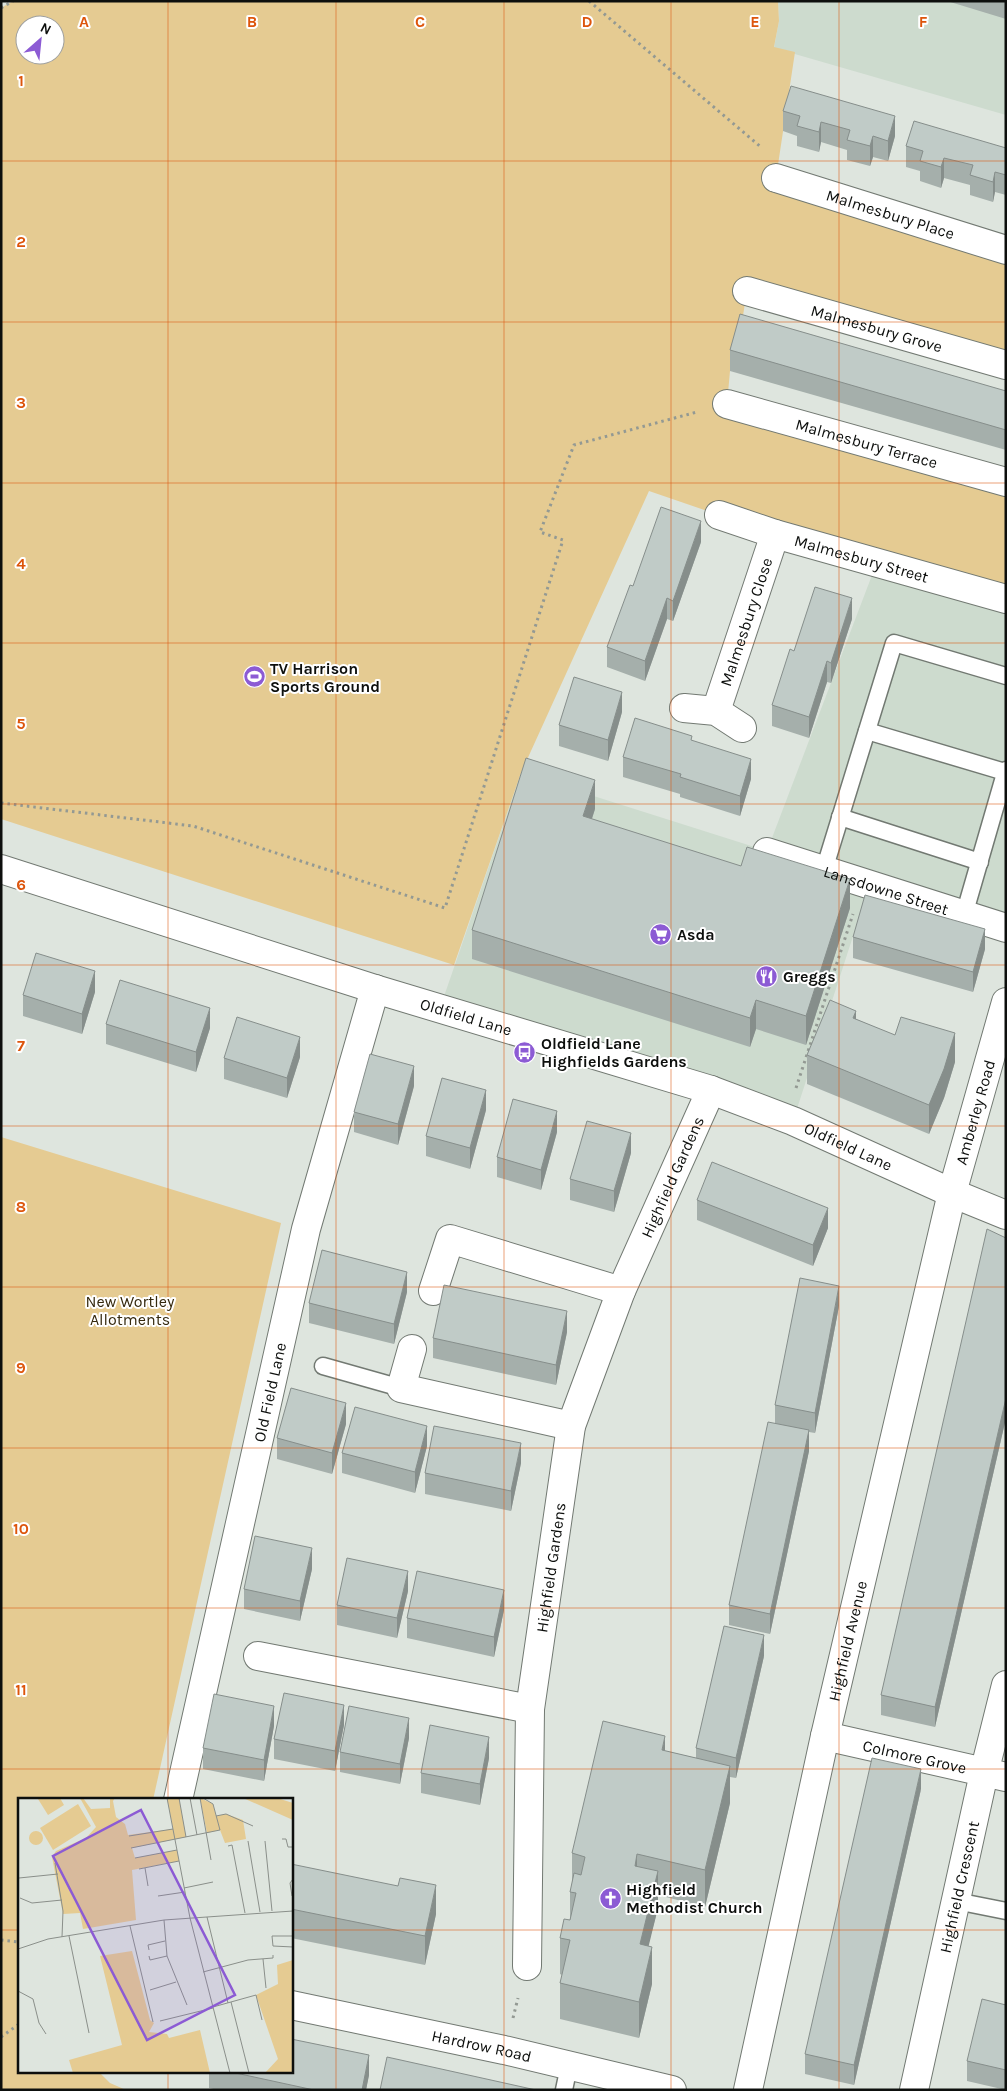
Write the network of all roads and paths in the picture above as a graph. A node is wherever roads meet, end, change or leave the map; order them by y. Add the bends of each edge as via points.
1 (13, 1) edge
2 (589, 1) edge
3 (1, 8) edge
4 (776, 178) joint
5 (1006, 250) edge
6 (747, 291) dead end
7 (1006, 365) edge
8 (727, 404) joint
9 (1006, 482) edge
10 (718, 515) dead end
11 (775, 534) junction
12 (1006, 599) edge
13 (1006, 676) edge
14 (684, 708) dead end
15 (716, 711) junction
16 (742, 728) dead end
17 (867, 730) junction
18 (1005, 771) edge
19 (1, 803) edge
20 (840, 817) junction
21 (767, 852) edge
22 (980, 862) junction
23 (1, 869) edge
24 (824, 870) junction
25 (864, 882) junction
26 (964, 915) junction
27 (1006, 928) edge
28 (375, 989) junction
29 (1006, 1002) edge
30 (711, 1090) junction
31 (786, 1119) junction
32 (952, 1193) junction
33 (1006, 1214) edge
34 (621, 1290) junction
35 (433, 1291) dead end
36 (412, 1349) dead end
37 (323, 1366) dead end
38 (402, 1388) junction
39 (570, 1426) junction
40 (258, 1656) dead end
41 (1006, 1685) edge
42 (530, 1709) junction
43 (825, 1736) junction
44 (995, 1775) edge
45 (178, 1798) edge
46 (956, 1901) junction
47 (1006, 1911) edge
48 (1, 1940) edge
49 (18, 1942) edge
50 (527, 1966) joint
51 (292, 2005) edge
52 (18, 2025) edge
53 (1, 2037) edge
54 (504, 2050) junction
55 (567, 2078) edge
56 (672, 2090) edge
57 (748, 2090) edge
58 (914, 2090) edge

1 - 3 path
2 - 4 path via 778,162
4 - 5 street, Malmesbury Place
6 - 7 street, Malmesbury Grove
8 - 9 street, Malmesbury Terrace
8 - 19 path via 574,445 540,532 563,540 444,908 193,826
10 - 11 street, Malmesbury Street
11 - 12 street, Malmesbury Street
11 - 15 street, Malmesbury Close
13 - 17 lane via 894,643
14 - 15 street
15 - 16 street
17 - 18 lane
17 - 20 lane
18 - 22 lane
20 - 22 lane
20 - 24 lane
21 - 24 street, Lansdowne Street
22 - 26 lane
23 - 28 street, Oldfield Lane
24 - 25 street, Lansdowne Street
25 - 26 street, Lansdowne Street
25 - 31 path
26 - 27 street, Lansdowne Street
28 - 30 street, Oldfield Lane
28 - 45 street, Old Field Lane via 306,1229
29 - 32 street, Amberley Road
30 - 31 street, Oldfield Lane
30 - 34 street, Highfield Gardens
31 - 32 street, Oldfield Lane
32 - 33 street, Oldfield Lane
32 - 43 street, Highfield Avenue
34 - 35 street via 450,1239
34 - 39 street, Highfield Gardens
36 - 38 street
37 - 38 lane
38 - 39 street
39 - 42 street, Highfield Gardens
40 - 42 street
41 - 44 street, Highfield Crescent
42 - 50 street, Highfield Gardens
43 - 44 street, Colmore Grove
43 - 57 street, Highfield Avenue
44 - 46 street, Highfield Crescent
46 - 47 lane
46 - 58 street, Highfield Crescent
48 - 49 path
50 - 54 path
51 - 54 street, Hardrow Road
52 - 53 path
54 - 55 street, Hardrow Road
55 - 56 street, Hardrow Road

